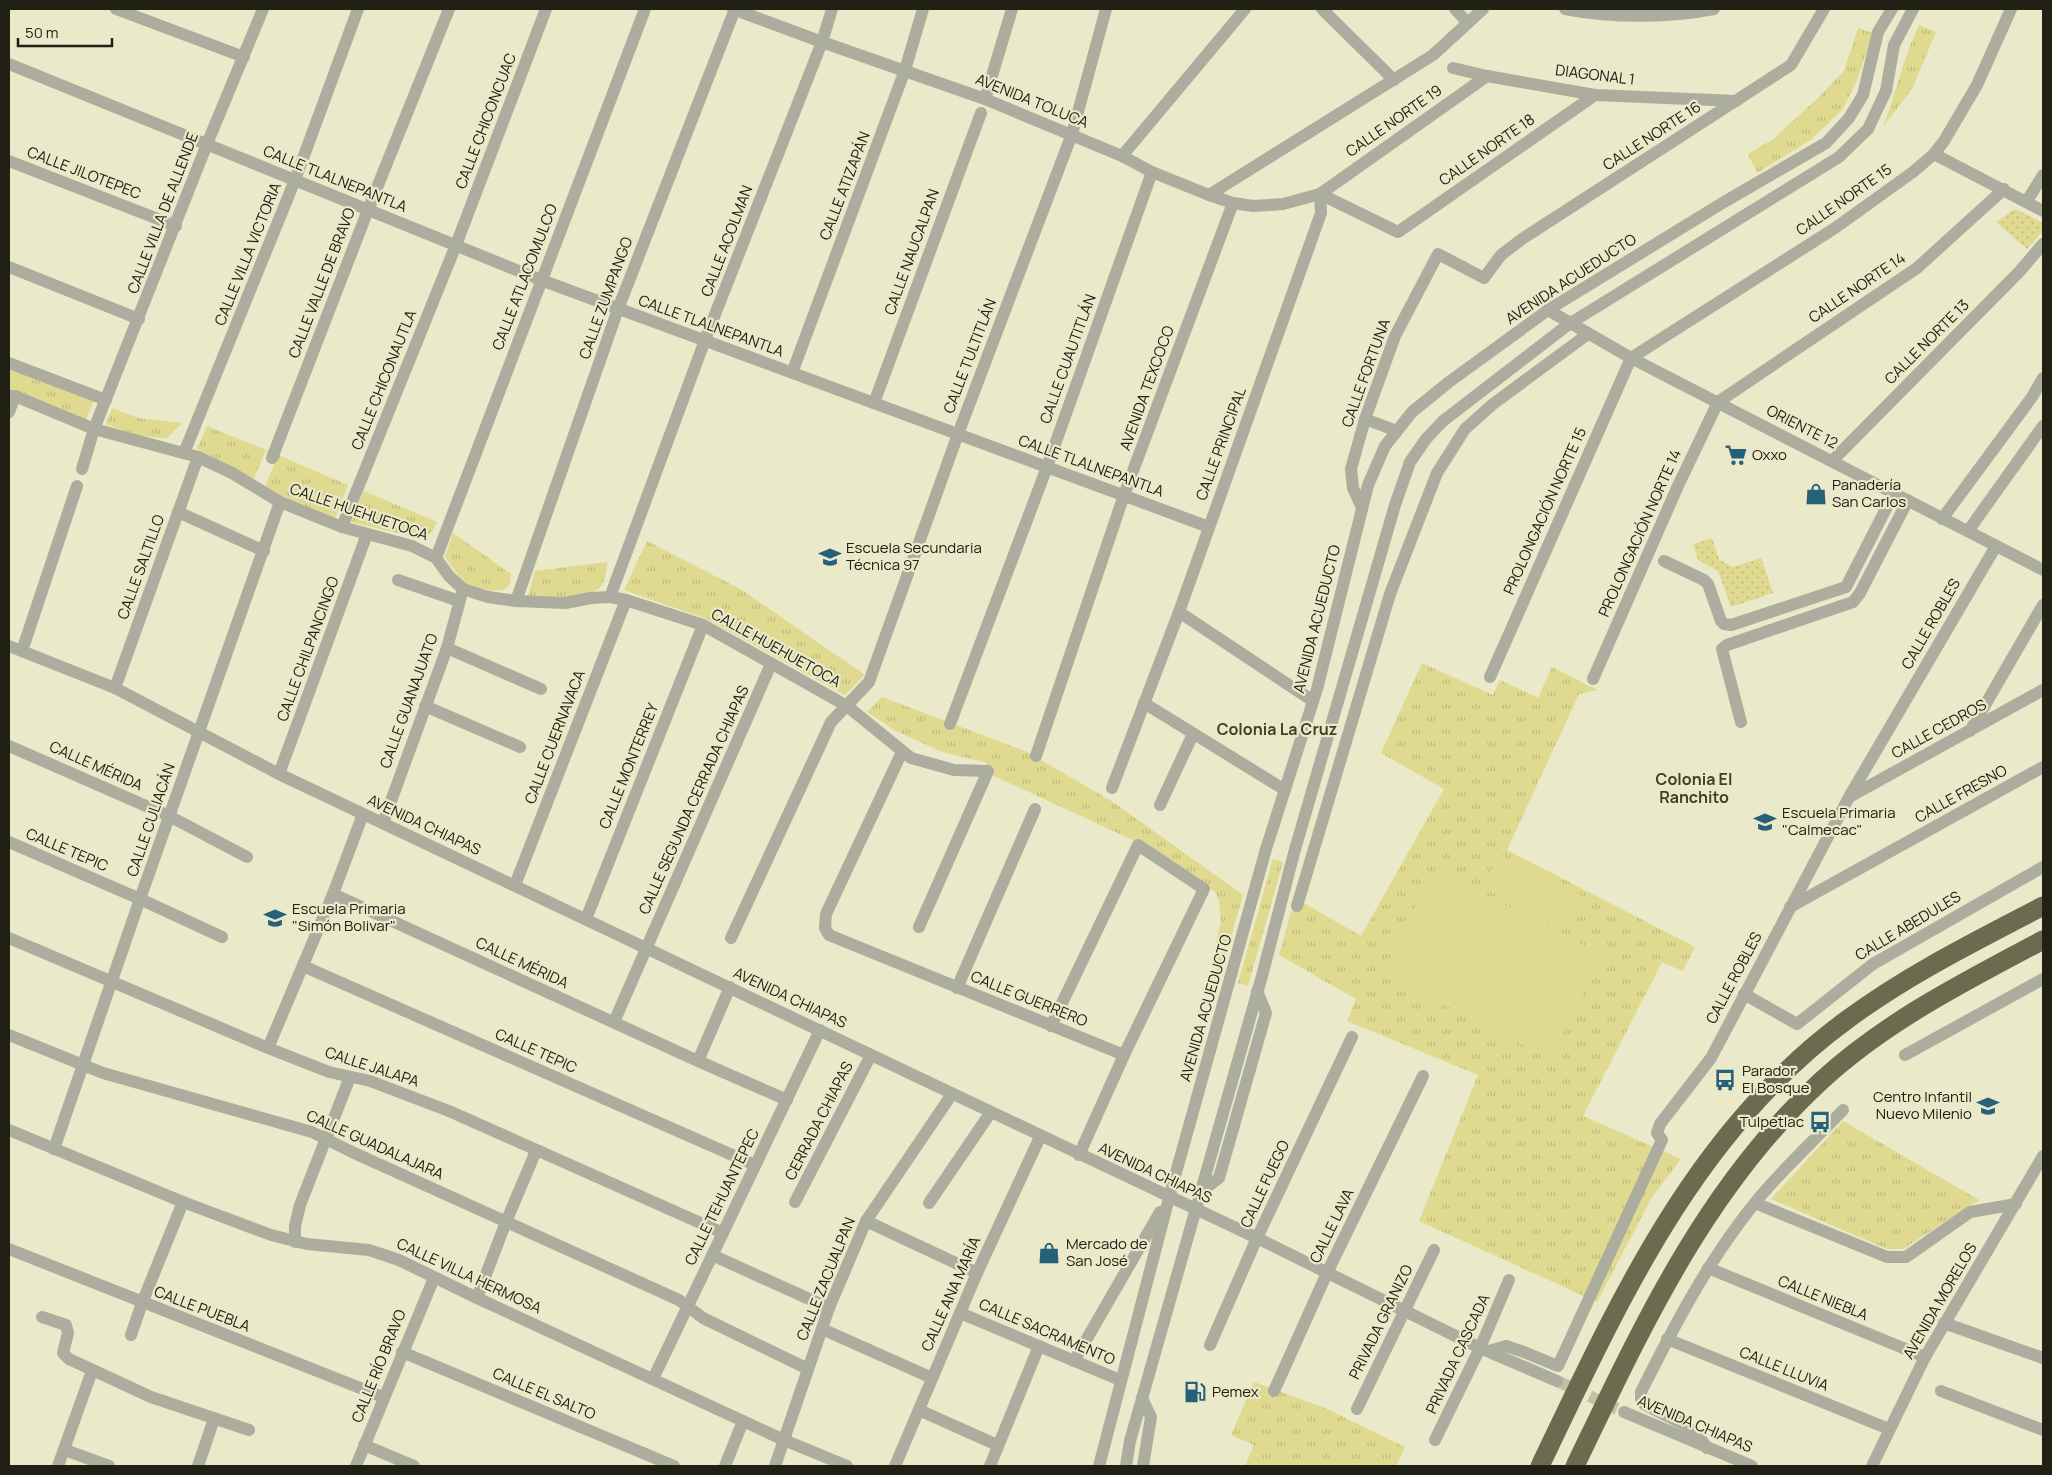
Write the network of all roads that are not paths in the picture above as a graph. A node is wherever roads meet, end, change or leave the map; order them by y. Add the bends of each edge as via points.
1 (116, 9) edge
2 (263, 9) edge
3 (358, 9) edge
4 (449, 9) edge
5 (546, 9) edge
6 (645, 9) edge
7 (734, 9) edge
8 (832, 9) edge
9 (923, 9) edge
10 (1012, 9) edge
11 (1106, 9) edge
12 (1245, 9) edge
13 (1322, 9) edge
14 (1455, 9) edge
15 (1484, 9) edge
16 (1565, 9) edge
17 (1714, 9) edge
18 (1824, 9) edge
19 (1892, 9) edge
20 (1913, 9) edge
21 (2011, 9) edge
22 (1468, 23) junction
23 (822, 42) junction
24 (244, 57) junction
25 (9, 64) edge
26 (1453, 68) dead end
27 (906, 70) junction
28 (1487, 76) junction
29 (1394, 80) junction
30 (1595, 95) junction
31 (986, 99) junction
32 (1736, 101) junction
33 (981, 113) dead end
34 (1072, 134) junction
35 (207, 144) junction
36 (1934, 154) junction
37 (1122, 156) junction
38 (9, 161) edge
39 (1152, 172) junction
40 (2043, 175) edge
41 (295, 180) junction
42 (2004, 189) junction
43 (1320, 194) junction
44 (1209, 195) junction
45 (2027, 201) junction
46 (1233, 203) junction
47 (368, 210) junction
48 (2043, 210) edge
49 (176, 226) junction
50 (2043, 244) edge
51 (456, 245) junction
52 (1438, 254) joint
53 (9, 267) edge
54 (541, 280) junction
55 (618, 308) junction
56 (1548, 310) junction
57 (139, 318) junction
58 (1569, 324) junction
59 (1588, 334) junction
60 (705, 340) junction
61 (1631, 358) junction
62 (9, 363) edge
63 (792, 373) junction
64 (2043, 378) edge
65 (12, 396) edge
66 (106, 400) junction
67 (874, 402) junction
68 (1718, 402) junction
69 (9, 412) edge
70 (1365, 419) junction
71 (2043, 426) edge
72 (94, 430) junction
73 (1397, 431) junction
74 (958, 434) junction
75 (184, 453) junction
76 (198, 457) junction
77 (272, 458) dead end
78 (1832, 461) junction
79 (1047, 467) junction
80 (82, 469) dead end
81 (77, 486) dead end
82 (1894, 493) junction
83 (1124, 496) junction
84 (1908, 500) junction
85 (280, 502) junction
86 (1362, 508) junction
87 (178, 512) junction
88 (1942, 519) junction
89 (342, 527) junction
90 (1209, 527) junction
91 (1968, 531) junction
92 (367, 534) junction
93 (1996, 546) junction
94 (264, 551) junction
95 (436, 558) junction
96 (1664, 561) dead end
97 (2043, 570) edge
98 (398, 580) dead end
99 (463, 589) junction
100 (610, 598) junction
101 (626, 600) junction
102 (459, 601) junction
103 (516, 601) junction
104 (2043, 605) edge
105 (1179, 612) junction
106 (703, 625) junction
107 (1731, 626) junction
108 (1737, 642) junction
109 (9, 646) edge
110 (447, 648) junction
111 (22, 651) junction
112 (771, 664) junction
113 (1490, 677) dead end
114 (1593, 679) dead end
115 (114, 688) junction
116 (541, 689) dead end
117 (2043, 690) edge
118 (1313, 701) junction
119 (1144, 703) junction
120 (425, 706) junction
121 (847, 706) junction
122 (1741, 722) dead end
123 (950, 724) dead end
124 (199, 732) junction
125 (1970, 732) junction
126 (1193, 734) junction
127 (9, 746) edge
128 (520, 747) dead end
129 (902, 752) junction
130 (1036, 756) dead end
131 (2043, 767) edge
132 (279, 774) junction
133 (1112, 788) dead end
134 (1285, 790) junction
135 (1849, 797) junction
136 (1160, 805) dead end
137 (1035, 809) dead end
138 (364, 814) junction
139 (169, 816) junction
140 (382, 823) junction
141 (9, 842) edge
142 (247, 857) dead end
143 (2043, 867) edge
144 (515, 885) junction
145 (333, 894) junction
146 (140, 899) junction
147 (1297, 906) dead end
148 (2043, 906) edge
149 (1790, 907) junction
150 (586, 919) junction
151 (919, 928) dead end
152 (9, 938) edge
153 (222, 938) dead end
154 (731, 938) dead end
155 (2043, 940) edge
156 (647, 948) junction
157 (303, 966) junction
158 (2043, 978) edge
159 (112, 982) junction
160 (730, 987) junction
161 (957, 988) junction
162 (1744, 994) junction
163 (614, 1022) junction
164 (1050, 1026) junction
165 (820, 1030) junction
166 (9, 1034) edge
167 (1352, 1037) dead end
168 (268, 1048) junction
169 (871, 1055) junction
170 (1124, 1055) junction
171 (1905, 1055) dead end
172 (698, 1061) junction
173 (82, 1065) junction
174 (1423, 1076) dead end
175 (350, 1077) junction
176 (952, 1094) junction
177 (786, 1100) junction
178 (1843, 1110) dead end
179 (991, 1112) junction
180 (9, 1130) edge
181 (1040, 1137) junction
182 (327, 1138) junction
183 (54, 1149) junction
184 (536, 1151) junction
185 (1079, 1155) junction
186 (2043, 1156) edge
187 (755, 1165) junction
188 (1168, 1198) junction
189 (183, 1202) junction
190 (795, 1202) dead end
191 (929, 1203) dead end
192 (1755, 1203) junction
193 (2016, 1204) junction
194 (1194, 1210) junction
195 (866, 1221) junction
196 (506, 1222) junction
197 (723, 1233) junction
198 (1257, 1238) junction
199 (295, 1242) junction
200 (9, 1249) edge
201 (1434, 1250) dead end
202 (712, 1255) junction
203 (1708, 1268) junction
204 (977, 1273) junction
205 (1327, 1274) junction
206 (434, 1278) junction
207 (1509, 1280) dead end
208 (477, 1298) junction
209 (142, 1303) junction
210 (687, 1307) junction
211 (829, 1308) junction
212 (1404, 1311) junction
213 (960, 1314) junction
214 (42, 1317) dead end
215 (1944, 1323) junction
216 (822, 1329) junction
217 (131, 1335) dead end
218 (1668, 1339) junction
219 (1210, 1345) dead end
220 (1039, 1346) junction
221 (1485, 1349) junction
222 (402, 1352) junction
223 (1925, 1357) junction
224 (2043, 1358) edge
225 (1074, 1361) junction
226 (808, 1369) junction
227 (92, 1371) junction
228 (932, 1378) junction
229 (653, 1379) junction
230 (1120, 1380) junction
231 (1557, 1381) tunnel mouth
232 (1940, 1391) dead end
233 (1274, 1392) dead end
234 (383, 1398) junction
235 (1142, 1398) junction
236 (1357, 1409) dead end
237 (919, 1410) junction
238 (1624, 1412) tunnel mouth
239 (214, 1419) junction
240 (744, 1421) junction
241 (1889, 1429) junction
242 (249, 1430) dead end
243 (2043, 1430) edge
244 (784, 1440) junction
245 (1435, 1440) dead end
246 (364, 1445) junction
247 (997, 1445) junction
248 (1707, 1448) junction
249 (65, 1450) junction
250 (58, 1466) edge
251 (109, 1466) edge
252 (198, 1466) edge
253 (356, 1466) edge
254 (414, 1466) edge
255 (674, 1466) edge
256 (724, 1466) edge
257 (774, 1466) edge
258 (847, 1466) edge
259 (895, 1466) edge
260 (990, 1466) edge
261 (1099, 1466) edge
262 (1126, 1466) edge
263 (1143, 1466) edge
264 (1540, 1466) edge
265 (1575, 1466) edge
266 (1752, 1466) edge
267 (1872, 1466) edge

1 - 24 street
2 - 24 street, CALLE VILLA DE ALLENDE
3 - 41 street, CALLE VILLA VICTORIA
4 - 47 street, CALLE VALLE DE BRAVO
5 - 51 street, CALLE CHICONCUAC
6 - 54 street, CALLE ATLACOMULCO
7 - 23 street, AVENIDA TOLUCA
7 - 55 street, CALLE ZUMPANGO
8 - 23 street, CALLE ACOLMAN
9 - 27 street, CALLE ATIZAPÁN
10 - 31 street
11 - 34 street, CALLE TULTITLÁN
12 - 37 street
13 - 29 street
14 - 22 street
15 - 22 street
16 - 17 street via 1591,14 1668,15
18 - 32 street, CALLE NORTE 16 via 1791,65
19 - 56 street, AVENIDA ACUEDUCTO via 1878,32 1863,95 1849,118 1826,143
20 - 58 street via 1894,45 1886,91 1868,128 1840,157
21 - 36 street, CALLE NORTE 15 via 1977,85
22 - 29 street via 1433,55
23 - 27 street, AVENIDA TOLUCA
23 - 60 street, CALLE ACOLMAN
24 - 35 street, CALLE VILLA DE ALLENDE
25 - 35 street, CALLE TLALNEPANTLA
26 - 28 street, DIAGONAL 1
27 - 31 street, AVENIDA TOLUCA
27 - 63 street, CALLE ATIZAPÁN
28 - 30 street, DIAGONAL 1
28 - 43 street, CALLE NORTE 19
29 - 44 street
30 - 32 street, DIAGONAL 1
30 - 43 street, CALLE NORTE 18 via 1398,232
31 - 34 street, AVENIDA TOLUCA
32 - 52 street, CALLE NORTE 16 via 1522,239 1501,256 1484,278
33 - 67 street, CALLE NAUCALPAN
34 - 37 street, AVENIDA TOLUCA
34 - 74 street, CALLE TULTITLÁN
35 - 41 street, CALLE TLALNEPANTLA
35 - 49 street, CALLE VILLA DE ALLENDE
36 - 42 street
36 - 61 street, CALLE NORTE 15 via 1835,228
37 - 39 street, AVENIDA TOLUCA
38 - 49 street, CALLE JILOTEPEC
39 - 44 street, AVENIDA TOLUCA
39 - 79 street, CALLE CUAUTITLÁN
40 - 45 street
41 - 47 street, CALLE TLALNEPANTLA
41 - 75 street, CALLE VILLA VICTORIA
42 - 45 street
42 - 68 street, CALLE NORTE 14 via 1917,268
43 - 46 street, AVENIDA TOLUCA via 1283,204 1253,206
43 - 90 street, CALLE PRINCIPAL via 1321,212
44 - 46 street, AVENIDA TOLUCA
45 - 48 street
46 - 83 street, AVENIDA TEXCOCO
47 - 51 street, CALLE TLALNEPANTLA
47 - 77 street, CALLE VALLE DE BRAVO
49 - 57 street, CALLE VILLA DE ALLENDE
50 - 78 street, CALLE NORTE 13
51 - 54 street, CALLE TLALNEPANTLA
51 - 89 street, CALLE CHICONAUTLA
52 - 70 street, CALLE FORTUNA via 1395,336
53 - 57 street
54 - 55 street, CALLE TLALNEPANTLA
54 - 95 street, CALLE ATLACOMULCO
55 - 60 street, CALLE TLALNEPANTLA
55 - 103 street, CALLE ZUMPANGO
56 - 58 street, ORIENTE 12
56 - 73 street, AVENIDA ACUEDUCTO via 1412,412
57 - 66 street, CALLE VILLA DE ALLENDE
58 - 59 street, ORIENTE 12
58 - 194 street via 1443,421 1410,462 1294,853
59 - 61 street, ORIENTE 12
59 - 147 street via 1493,404 1465,429 1437,473 1390,594
60 - 63 street, CALLE TLALNEPANTLA
60 - 100 street, CALLE ACOLMAN
61 - 68 street, ORIENTE 12
61 - 113 street, PROLONGACIÓN NORTE 15
62 - 66 street
63 - 67 street, CALLE TLALNEPANTLA
64 - 88 street
65 - 69 street
65 - 72 street, CALLE HUEHUETOCA
66 - 72 street, CALLE VILLA DE ALLENDE
67 - 74 street, CALLE TLALNEPANTLA
68 - 78 street, ORIENTE 12
68 - 114 street, PROLONGACIÓN NORTE 14
70 - 73 street
70 - 86 street, CALLE FORTUNA via 1351,469 1353,488
71 - 91 street
72 - 75 street, CALLE HUEHUETOCA
72 - 80 street, CALLE VILLA DE ALLENDE
73 - 86 street, AVENIDA ACUEDUCTO via 1385,446
74 - 79 street, CALLE TLALNEPANTLA
74 - 121 street, CALLE TULTITLÁN via 868,682
75 - 76 street, CALLE HUEHUETOCA
76 - 85 street, CALLE HUEHUETOCA
76 - 87 street, CALLE SALTILLO
78 - 82 street, ORIENTE 12
79 - 83 street, CALLE TLALNEPANTLA
79 - 123 street, CALLE CUAUTITLÁN
81 - 111 street
82 - 84 street, ORIENTE 12
82 - 107 street via 1846,587
83 - 90 street, CALLE TLALNEPANTLA
83 - 130 street, AVENIDA TEXCOCO
84 - 88 street, ORIENTE 12
84 - 108 street via 1853,602
85 - 89 street, CALLE HUEHUETOCA
85 - 94 street, CALLE CULIACÁN
86 - 118 street, AVENIDA ACUEDUCTO
87 - 94 street
87 - 115 street, CALLE SALTILLO
88 - 91 street, ORIENTE 12
89 - 92 street, CALLE HUEHUETOCA
90 - 105 street, CALLE PRINCIPAL
91 - 93 street, ORIENTE 12
92 - 95 street, CALLE HUEHUETOCA via 412,546
92 - 132 street, CALLE CHILPANCINGO
93 - 97 street, ORIENTE 12
93 - 135 street, CALLE ROBLES
94 - 124 street, CALLE CULIACÁN
95 - 99 street, CALLE HUEHUETOCA
96 - 107 street via 1704,580 1721,621
98 - 102 street
99 - 102 street, CALLE GUANAJUATO
99 - 103 street, CALLE HUEHUETOCA
100 - 101 street, CALLE HUEHUETOCA
100 - 103 street, CALLE HUEHUETOCA via 565,603
101 - 106 street, CALLE HUEHUETOCA
101 - 144 street, CALLE CUERNAVACA
102 - 110 street, CALLE GUANAJUATO
104 - 125 street
105 - 118 street
105 - 119 street, CALLE PRINCIPAL
106 - 112 street, CALLE HUEHUETOCA
106 - 150 street, CALLE MONTERREY
107 - 108 street
108 - 122 street via 1724,647 1721,653
109 - 111 street, AVENIDA CHIAPAS
110 - 116 street
110 - 120 street, CALLE GUANAJUATO
111 - 115 street, AVENIDA CHIAPAS
112 - 121 street, CALLE HUEHUETOCA
112 - 156 street, CALLE SEGUNDA CERRADA CHIAPAS
115 - 124 street, AVENIDA CHIAPAS
117 - 125 street, CALLE CEDROS
118 - 134 street, AVENIDA ACUEDUCTO
119 - 126 street
119 - 133 street, CALLE PRINCIPAL
120 - 128 street
120 - 140 street, CALLE GUANAJUATO
121 - 129 street, CALLE HUEHUETOCA
121 - 154 street, CALLE TULTITLÁN via 831,722
124 - 132 street, AVENIDA CHIAPAS
124 - 139 street, CALLE CULIACÁN
125 - 135 street, CALLE CEDROS
126 - 134 street
126 - 136 street
127 - 139 street, CALLE MÉRIDA
129 - 151 street, CALLE HUEHUETOCA via 911,758 954,770 988,771
129 - 161 street, CALLE GUERRERO via 826,914 825,928 837,940
131 - 149 street, CALLE FRESNO
132 - 138 street, AVENIDA CHIAPAS
134 - 188 street, AVENIDA ACUEDUCTO
135 - 149 street, CALLE ROBLES
137 - 161 street
138 - 140 street, AVENIDA CHIAPAS
138 - 145 street
139 - 142 street, CALLE MÉRIDA
139 - 146 street, CALLE CULIACÁN
140 - 144 street, AVENIDA CHIAPAS
141 - 146 street, CALLE TEPIC
143 - 162 street, CALLE ABEDULES via 1873,964 1797,1024
144 - 150 street, AVENIDA CHIAPAS
145 - 157 street
145 - 163 street, CALLE MÉRIDA
146 - 153 street, CALLE TEPIC
146 - 159 street, CALLE CULIACÁN
148 - 264 highway via 1944,957 1893,988 1806,1052 1758,1099 1690,1184 1656,1237 1616,1308
149 - 162 street, CALLE ROBLES
150 - 156 street, AVENIDA CHIAPAS
152 - 159 street, CALLE JALAPA
155 - 265 highway via 1919,1008 1869,1042 1821,1081 1778,1124 1728,1184 1690,1242 1647,1319
156 - 160 street, AVENIDA CHIAPAS
156 - 163 street, CALLE SEGUNDA CERRADA CHIAPAS
157 - 168 street
157 - 187 street, CALLE TEPIC
158 - 171 street
159 - 168 street, CALLE JALAPA
159 - 173 street, CALLE CULIACÁN
160 - 165 street, AVENIDA CHIAPAS
160 - 172 street
161 - 164 street, CALLE GUERRERO
162 - 221 street, CALLE ROBLES via 1710,1058 1660,1124 1658,1133 1662,1140 1558,1366 1506,1346
163 - 172 street, CALLE MÉRIDA
164 - 170 street, CALLE GUERRERO
164 - 170 street via 1138,845 1204,889
165 - 169 street, AVENIDA CHIAPAS
165 - 177 street, CALLE TEHUANTEPEC
166 - 173 street, CALLE GUADALAJARA
167 - 198 street, CALLE FUEGO
168 - 175 street, CALLE JALAPA
169 - 176 street, AVENIDA CHIAPAS
169 - 190 street, CERRADA CHIAPAS
170 - 185 street
172 - 177 street, CALLE MÉRIDA
173 - 182 street, CALLE GUADALAJARA
173 - 183 street, CALLE CULIACÁN
174 - 205 street, CALLE LAVA
175 - 182 street
175 - 184 street, CALLE JALAPA via 370,1081 449,1111
176 - 179 street, AVENIDA CHIAPAS
176 - 195 street, CALLE ZACUALPAN
177 - 187 street, CALLE TEHUANTEPEC
178 - 192 street
179 - 181 street, AVENIDA CHIAPAS
179 - 191 street
180 - 183 street, CALLE VILLA HERMOSA
181 - 185 street, AVENIDA CHIAPAS
181 - 204 street, CALLE ANA MARÍA
182 - 196 street, CALLE GUADALAJARA
182 - 199 street via 300,1205
183 - 189 street, CALLE VILLA HERMOSA
184 - 196 street
184 - 197 street, CALLE JALAPA
185 - 188 street, AVENIDA CHIAPAS
186 - 193 street, AVENIDA MORELOS
187 - 197 street, CALLE TEHUANTEPEC
188 - 194 street, AVENIDA CHIAPAS
188 - 225 street
188 - 230 street, AVENIDA ACUEDUCTO
189 - 199 street, CALLE VILLA HERMOSA
189 - 209 street
192 - 193 street via 1888,1257 1906,1257 1970,1212
192 - 203 street
193 - 215 street, AVENIDA MORELOS
194 - 198 street, AVENIDA CHIAPAS
194 - 235 street
195 - 204 street
195 - 211 street, CALLE ZACUALPAN
196 - 208 street
196 - 210 street, CALLE GUADALAJARA via 679,1300
197 - 202 street, CALLE TEHUANTEPEC
198 - 205 street, AVENIDA CHIAPAS
198 - 219 street, CALLE FUEGO
199 - 206 street, CALLE VILLA HERMOSA via 378,1252
200 - 209 street, CALLE PUEBLA
201 - 212 street, PRIVADA GRANIZO
202 - 210 street, CALLE TEHUANTEPEC
202 - 211 street
203 - 218 street
203 - 223 street, CALLE NIEBLA
204 - 213 street, CALLE ANA MARÍA
205 - 212 street, AVENIDA CHIAPAS
205 - 233 street, CALLE LAVA
206 - 208 street, CALLE VILLA HERMOSA
206 - 222 street, CALLE RÍO BRAVO
207 - 221 street, PRIVADA CASCADA
208 - 229 street, CALLE VILLA HERMOSA
209 - 217 street
209 - 234 street, CALLE PUEBLA
210 - 226 street, CALLE GUADALAJARA
210 - 229 street, CALLE TEHUANTEPEC
211 - 216 street, CALLE ZACUALPAN
212 - 221 street, AVENIDA CHIAPAS
212 - 236 street, PRIVADA GRANIZO
213 - 220 street, CALLE SACRAMENTO
213 - 228 street, CALLE ANA MARÍA
214 - 227 street via 66,1325 68,1333 64,1356
215 - 223 street, AVENIDA MORELOS
215 - 224 street
216 - 226 street, CALLE ZACUALPAN
216 - 228 street
218 - 241 street, CALLE LLUVIA
218 - 248 street via 1641,1392 1641,1399 1645,1405 1698,1435
220 - 225 street, CALLE SACRAMENTO
220 - 247 street
221 - 231 street, AVENIDA CHIAPAS
221 - 245 street, PRIVADA CASCADA
222 - 234 street, CALLE RÍO BRAVO
222 - 255 street, CALLE EL SALTO
223 - 241 street, AVENIDA MORELOS
225 - 230 street, CALLE SACRAMENTO
226 - 244 street, CALLE ZACUALPAN
227 - 239 street via 151,1397
227 - 249 street
228 - 237 street, CALLE ANA MARÍA
229 - 240 street, CALLE VILLA HERMOSA
230 - 261 street, AVENIDA ACUEDUCTO
232 - 243 street
234 - 246 street, CALLE RÍO BRAVO
235 - 262 street
235 - 263 street via 1151,1417
237 - 247 street
237 - 259 street, CALLE ANA MARÍA
238 - 248 street, AVENIDA CHIAPAS
239 - 242 street
239 - 252 street
240 - 244 street, CALLE VILLA HERMOSA
240 - 256 street
241 - 267 street, AVENIDA MORELOS
244 - 257 street, CALLE ZACUALPAN
244 - 258 street, CALLE VILLA HERMOSA
246 - 253 street, CALLE RÍO BRAVO
246 - 254 street
247 - 260 street
248 - 266 street, AVENIDA CHIAPAS
249 - 250 street
249 - 251 street

